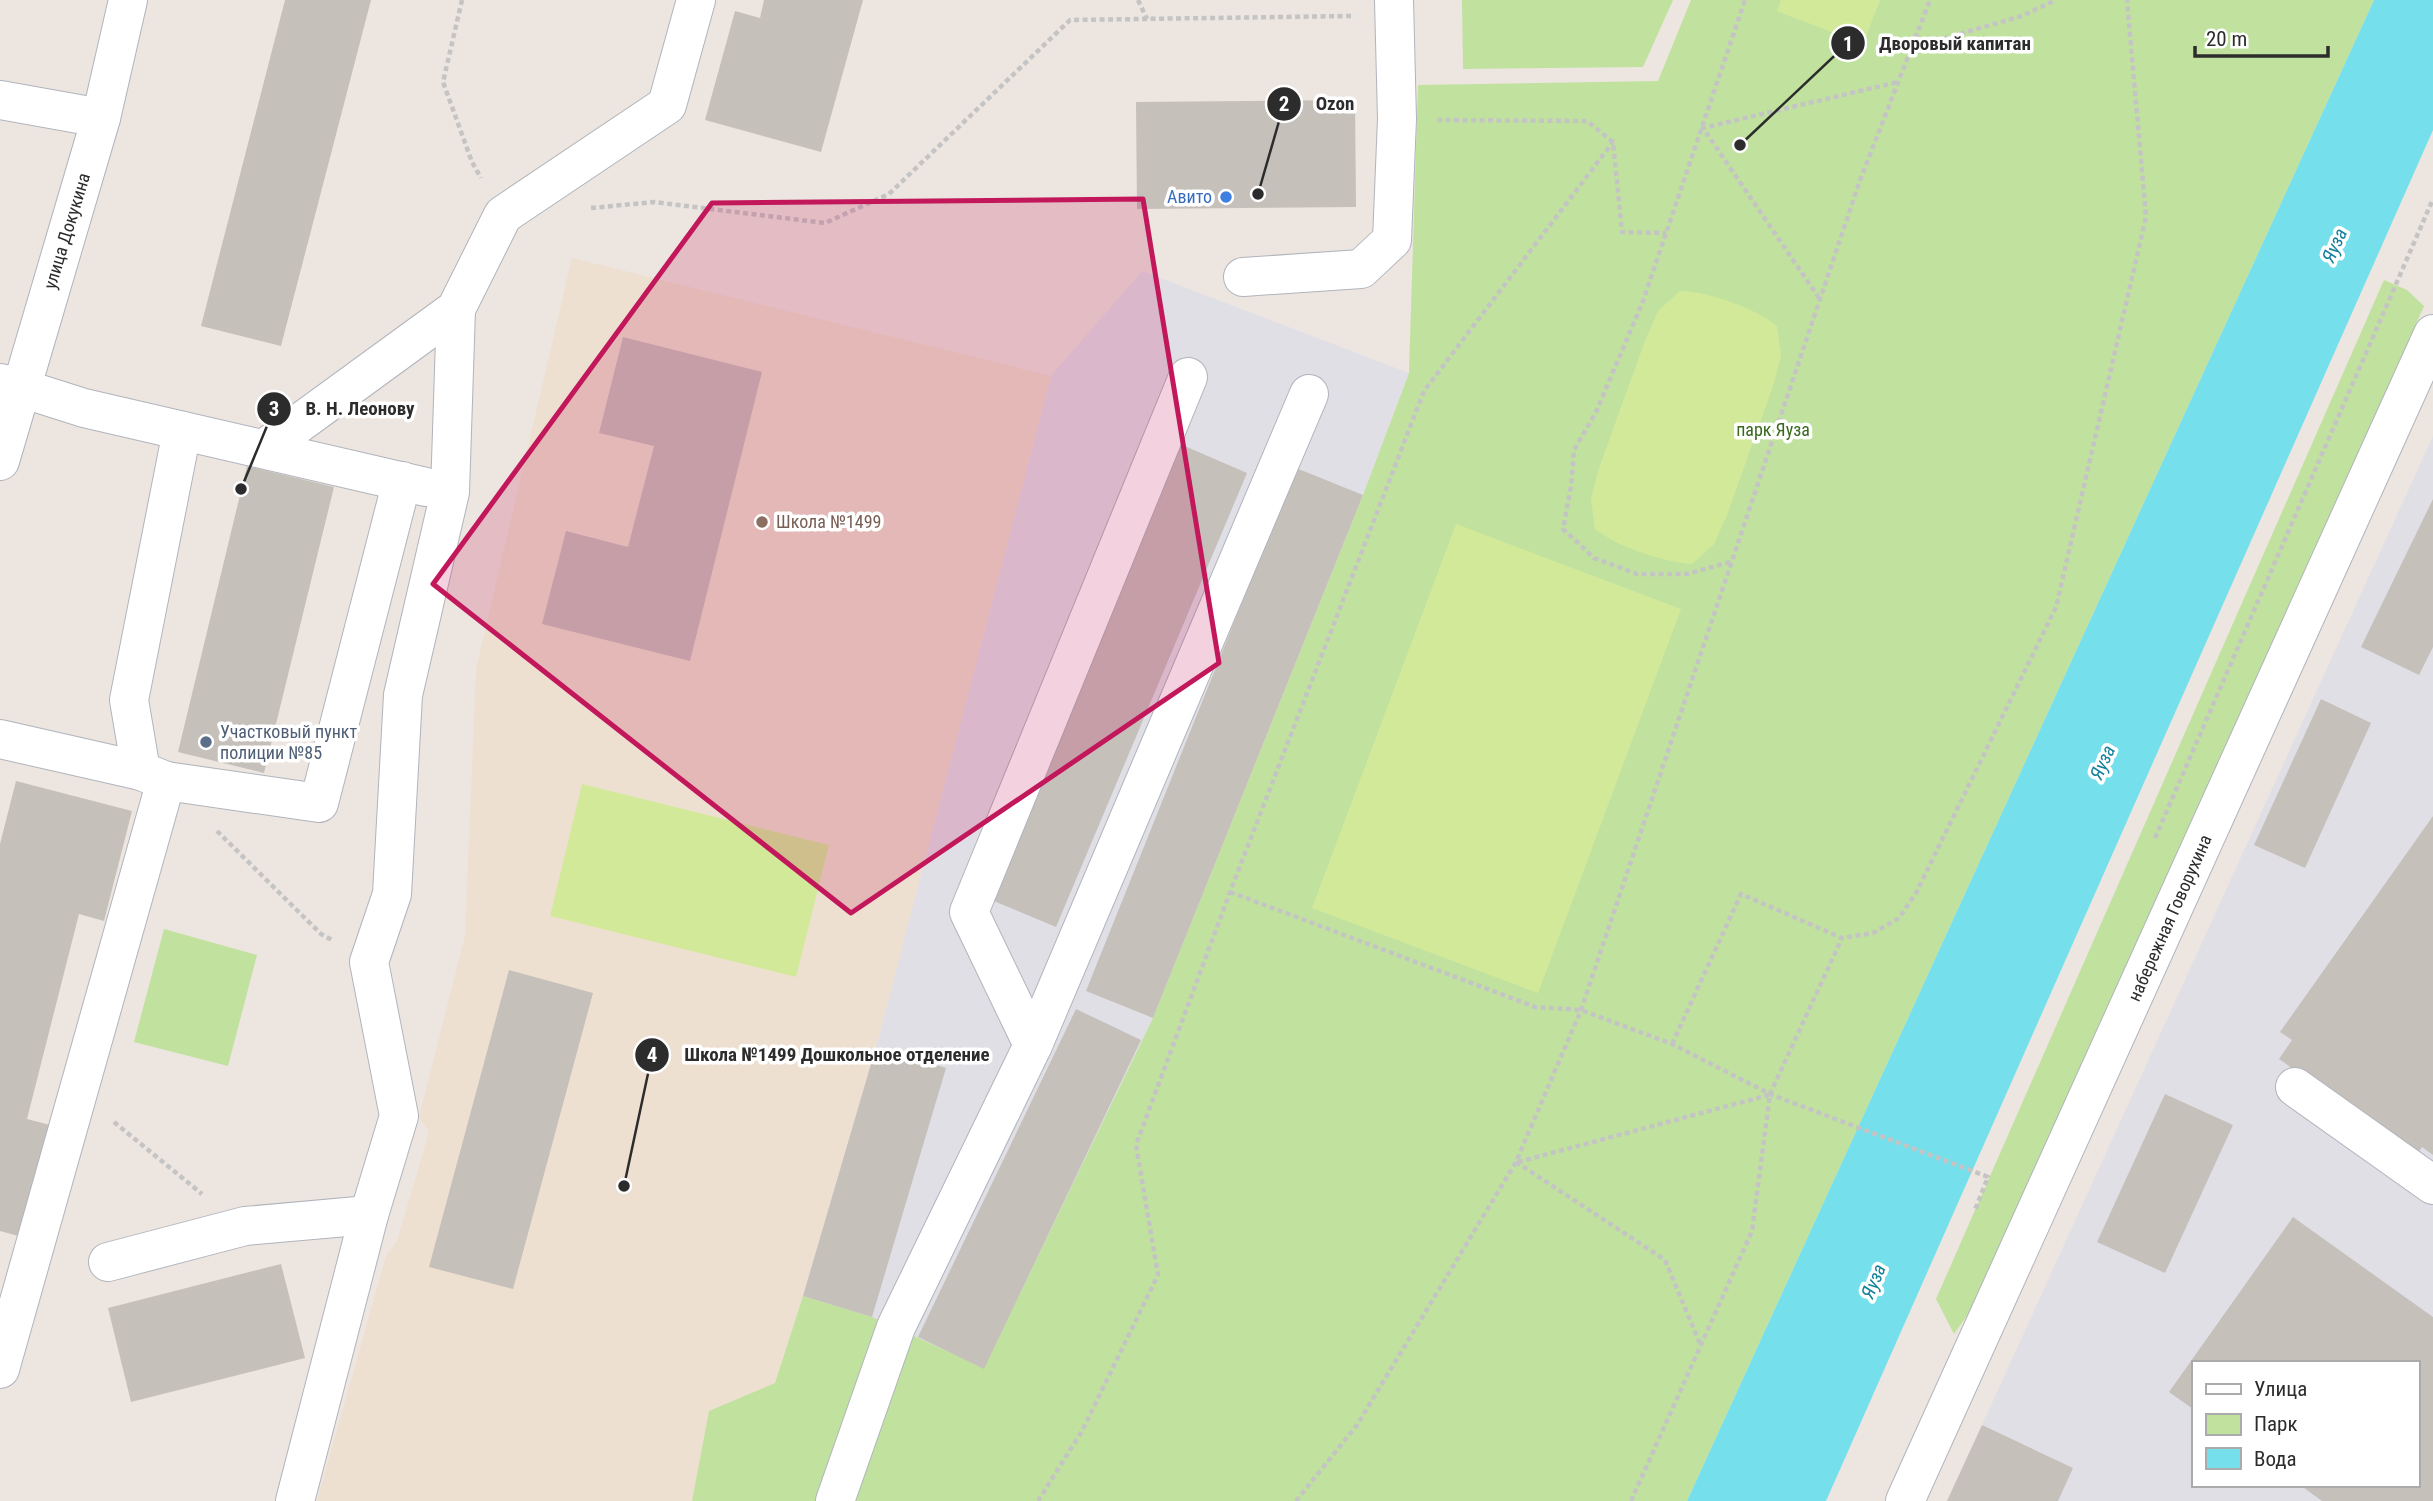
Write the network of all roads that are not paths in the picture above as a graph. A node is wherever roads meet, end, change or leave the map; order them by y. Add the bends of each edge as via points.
1 (128, 0) edge
2 (696, 0) edge
3 (1394, 8) edge
4 (0, 100) edge
5 (101, 118) junction
6 (1243, 277) dead end
7 (456, 309) junction
8 (2433, 334) edge
9 (1188, 377) dead end
10 (10, 385) edge
11 (1309, 394) dead end
12 (182, 431) junction
13 (264, 449) junction
14 (0, 461) edge
15 (402, 481) junction
16 (450, 492) junction
17 (0, 739) edge
18 (153, 776) junction
19 (1033, 1045) junction
20 (2295, 1087) dead end
21 (2433, 1185) edge
22 (369, 1215) junction
23 (108, 1262) dead end
24 (0, 1369) edge
25 (295, 1501) edge
26 (835, 1501) edge
27 (1905, 1501) edge

1 - 5 street, улица Докукина
2 - 7 street via 667,105 503,215
3 - 6 street via 1397,119 1392,240 1361,269
4 - 5 street
5 - 10 street, улица Докукина
7 - 13 street
7 - 16 street
8 - 27 street, набережная Говорухина
9 - 19 street via 969,912
10 - 12 street
10 - 14 street, улица Докукина
11 - 19 street
12 - 13 street
12 - 18 street via 129,700
13 - 15 street
15 - 16 street
15 - 18 street via 319,803
16 - 22 street via 403,695 392,894 369,962 399,1116
17 - 18 street
18 - 24 street via 78,1092
19 - 26 street via 895,1327
20 - 21 street
22 - 23 street via 245,1226
22 - 25 street

